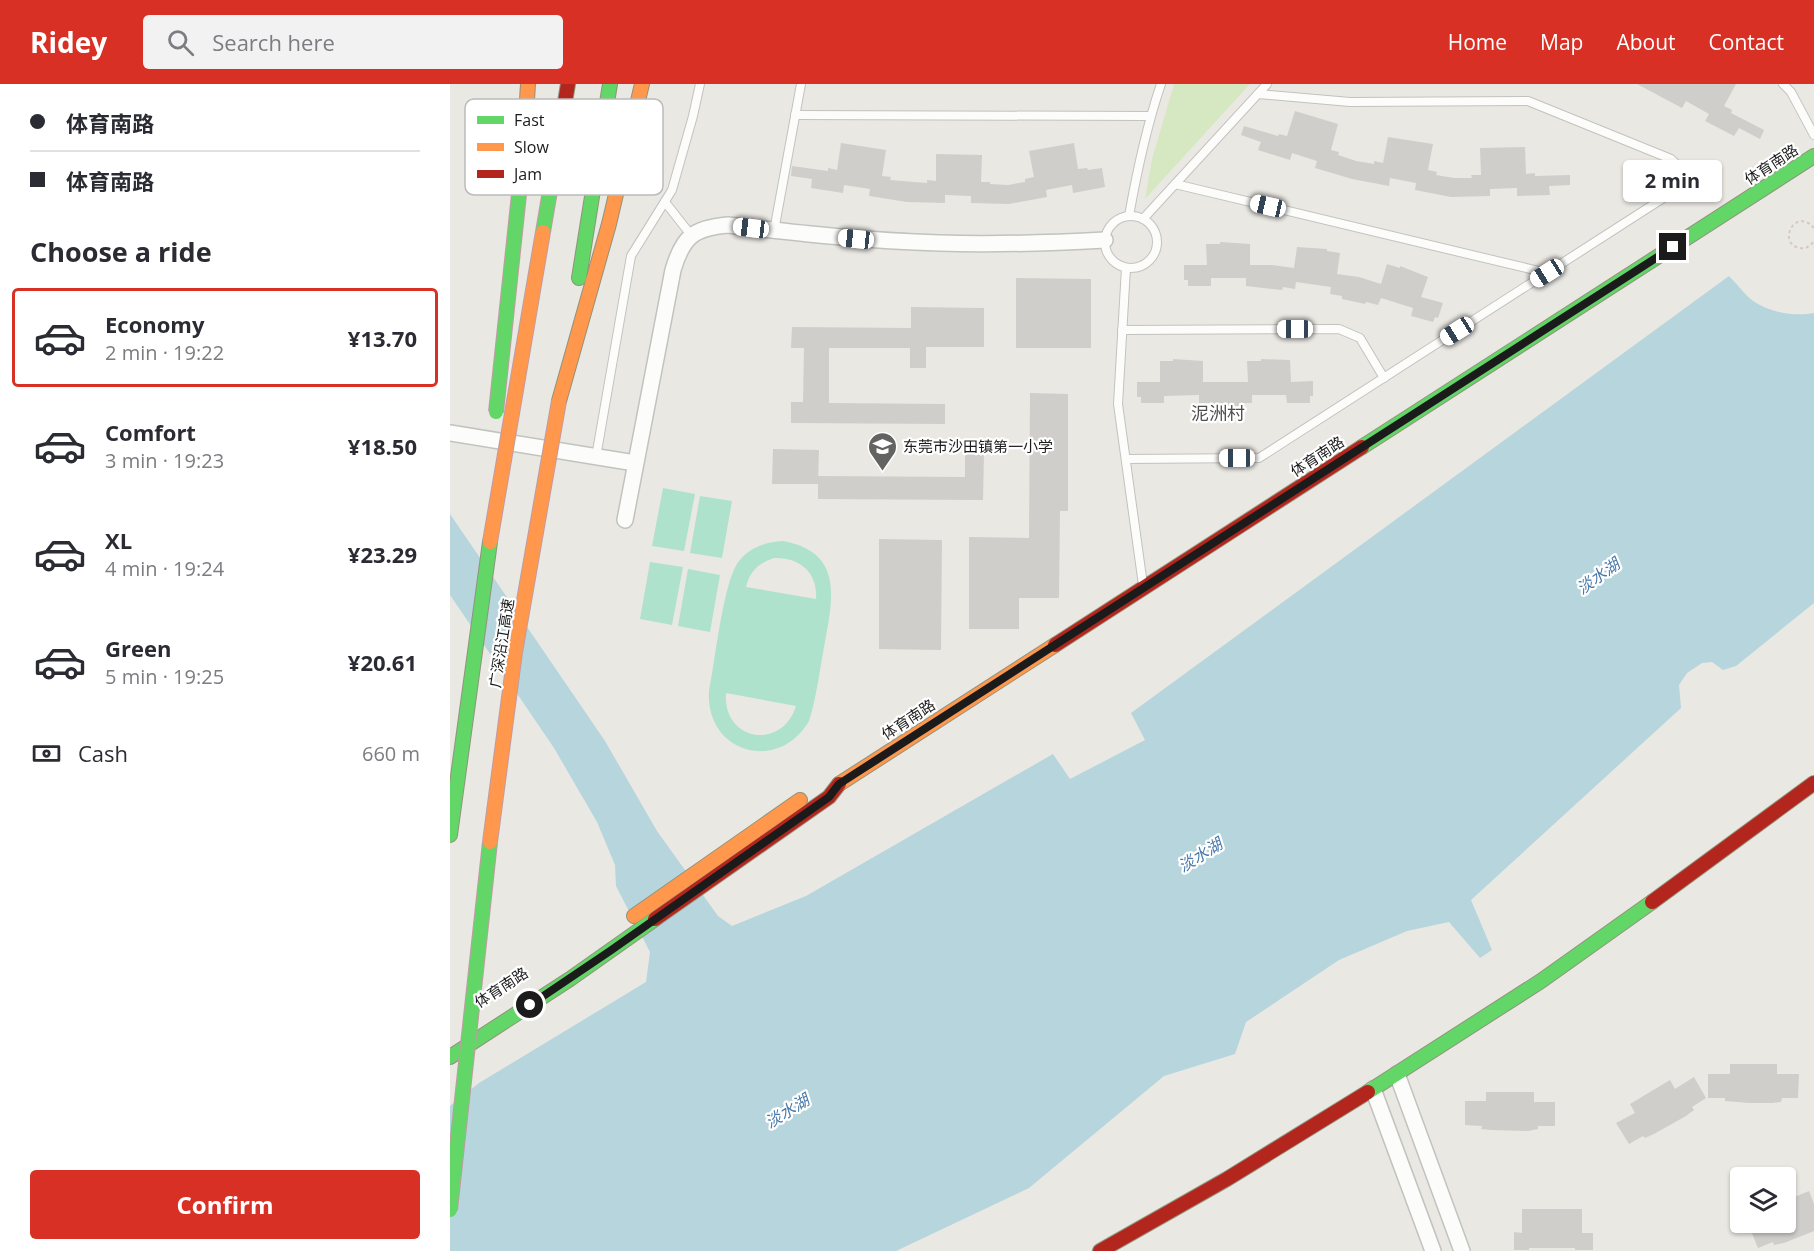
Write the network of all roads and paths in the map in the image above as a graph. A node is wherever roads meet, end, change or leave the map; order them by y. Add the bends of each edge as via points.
1 (528, 84) edge
2 (568, 84) edge
3 (610, 84) edge
4 (642, 84) edge
5 (700, 84) edge
6 (801, 84) edge
7 (1161, 84) edge
8 (1266, 84) edge
9 (1783, 84) edge
10 (1257, 94) junction
11 (527, 99) edge
12 (566, 99) edge
13 (608, 99) edge
14 (639, 99) edge
15 (795, 115) junction
16 (1150, 116) junction
17 (1814, 135) edge
18 (1814, 156) edge
19 (1176, 184) junction
20 (519, 195) edge
21 (549, 195) edge
22 (592, 195) edge
23 (616, 195) edge
24 (665, 202) junction
25 (1129, 216) junction
26 (1143, 219) junction
27 (1814, 228) edge
28 (774, 231) junction
29 (691, 236) junction
30 (1105, 240) junction
31 (1814, 242) edge
32 (1810, 246) junction
33 (1814, 252) edge
34 (1125, 268) junction
35 (1547, 273) junction
36 (1122, 330) junction
37 (1384, 378) junction
38 (559, 401) junction
39 (450, 433) edge
40 (596, 457) junction
41 (1126, 459) junction
42 (635, 463) junction
43 (625, 520) dead end
44 (490, 542) junction
45 (1143, 587) junction
46 (1814, 783) edge
47 (839, 784) junction
48 (450, 835) edge
49 (619, 927) dead end
50 (480, 1020) dead end
51 (450, 1040) edge
52 (450, 1057) edge
53 (1397, 1074) junction
54 (1373, 1089) junction
55 (450, 1210) edge
56 (1100, 1251) edge
57 (1433, 1251) edge
58 (1462, 1251) edge

1 - 11 main road, bridge
2 - 12 main road, 广深沿江高速, bridge
3 - 13 main road, 广深沿江高速
4 - 14 main road
5 - 24 lane via 672,190
6 - 15 lane
7 - 16 lane
8 - 10 lane
9 - 17 lane
10 - 19 lane
10 - 35 lane via 1350,102 1528,101 1680,166 1683,177 1679,188
15 - 16 lane
15 - 28 lane
16 - 25 lane
18 - 45 main road, 体育南路
19 - 26 lane
19 - 35 lane
20 - 44 main road, bridge via 500,369
21 - 44 main road, 广深沿江高速, bridge
22 - 38 main road, 广深沿江高速
23 - 38 main road
24 - 29 lane
24 - 40 lane via 631,256
25 - 26 lane
25 - 30 lane via 1115,221
26 - 34 lane via 1156,236 1156,251 1140,267
27 - 32 path via 1801,221 1792,225 1788,233 1797,248
28 - 29 street via 728,225 709,227
28 - 30 street via 939,243
29 - 42 street via 679,251 673,270
30 - 34 lane via 1112,261
31 - 32 path
32 - 33 path
34 - 36 lane
35 - 37 lane
36 - 37 lane via 1339,329 1360,338
36 - 41 lane via 1118,404
37 - 41 lane via 1259,458
38 - 55 main road, 广深沿江高速, bridge via 515,652 486,869
39 - 40 street
40 - 42 street
41 - 45 lane
42 - 43 street
44 - 48 main road, 广深沿江高速
45 - 47 main road, 体育南路
46 - 53 main road via 1541,981
47 - 49 main road, 体育南路 via 822,786
47 - 52 main road, 体育南路 via 829,797 610,951
50 - 51 main road, 体育南路
53 - 54 main road
53 - 58 street
54 - 56 main road
54 - 57 street

